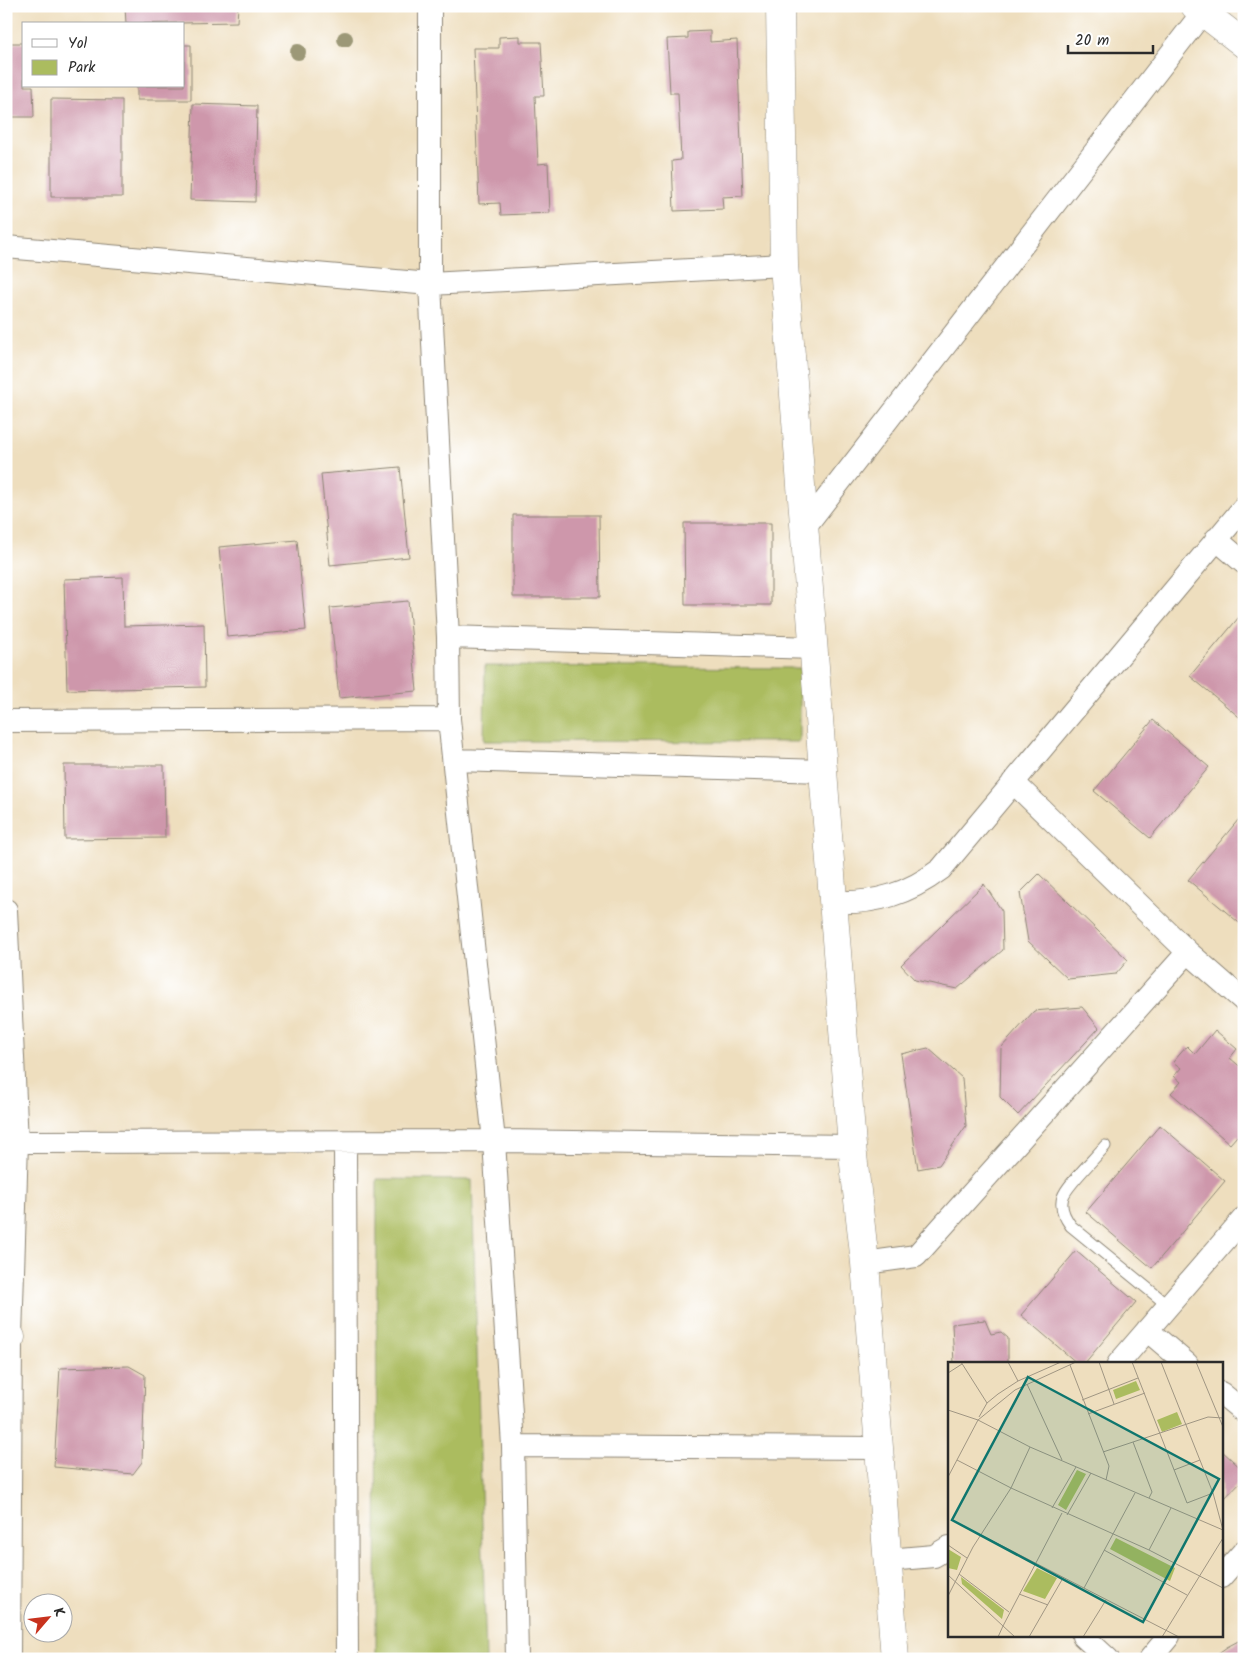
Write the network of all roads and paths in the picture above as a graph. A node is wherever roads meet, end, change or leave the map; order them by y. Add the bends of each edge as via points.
1 (430, 6) edge
2 (780, 6) edge
3 (1199, 9) edge
4 (1244, 44) edge
5 (6, 246) edge
6 (784, 265) junction
7 (430, 284) junction
8 (1244, 507) edge
9 (804, 528) junction
10 (1216, 539) junction
11 (1244, 562) edge
12 (448, 637) junction
13 (814, 648) junction
14 (449, 719) junction
15 (6, 721) edge
16 (454, 760) junction
17 (824, 772) junction
18 (1013, 782) junction
19 (833, 902) junction
20 (6, 910) edge
21 (1188, 952) junction
22 (8, 967) edge
23 (1244, 1001) edge
24 (494, 1141) junction
25 (17, 1142) junction
26 (345, 1142) junction
27 (852, 1146) junction
28 (1105, 1146) dead end
29 (1244, 1218) edge
30 (864, 1263) junction
31 (1169, 1306) junction
32 (1147, 1330) junction
33 (8, 1337) edge
34 (1120, 1362) edge
35 (1185, 1362) edge
36 (1222, 1394) edge
37 (1244, 1412) edge
38 (513, 1446) junction
39 (879, 1448) junction
40 (948, 1548) edge
41 (1244, 1551) edge
42 (888, 1560) junction
43 (1222, 1576) edge
44 (1085, 1638) edge
45 (1167, 1638) edge
46 (9, 1659) edge
47 (347, 1659) edge
48 (517, 1659) edge
49 (896, 1659) edge
50 (1108, 1659) edge
51 (1150, 1659) edge

1 - 7 street
2 - 6 street
3 - 4 street
3 - 9 street
5 - 7 street
6 - 7 street
6 - 9 street
7 - 12 street
8 - 10 street
9 - 13 street
10 - 11 street
10 - 18 street
12 - 13 street
12 - 14 street
13 - 17 street
14 - 15 street
14 - 16 street
16 - 17 street
16 - 24 street
17 - 19 street
18 - 19 street via 941,869 925,881 871,902
18 - 21 street
19 - 27 street
20 - 22 street
21 - 23 street
21 - 30 street via 916,1256
22 - 25 street
24 - 26 street
24 - 27 street
24 - 38 street
25 - 26 street
25 - 33 street
26 - 47 street
27 - 30 street
28 - 31 lane via 1063,1195 1065,1218
29 - 31 street
30 - 39 street
31 - 32 street
32 - 34 street
32 - 35 street
33 - 46 street
36 - 37 street
38 - 39 street
38 - 48 street
39 - 42 street
40 - 42 street via 934,1556
41 - 43 street
42 - 49 street
44 - 50 street
45 - 51 street

